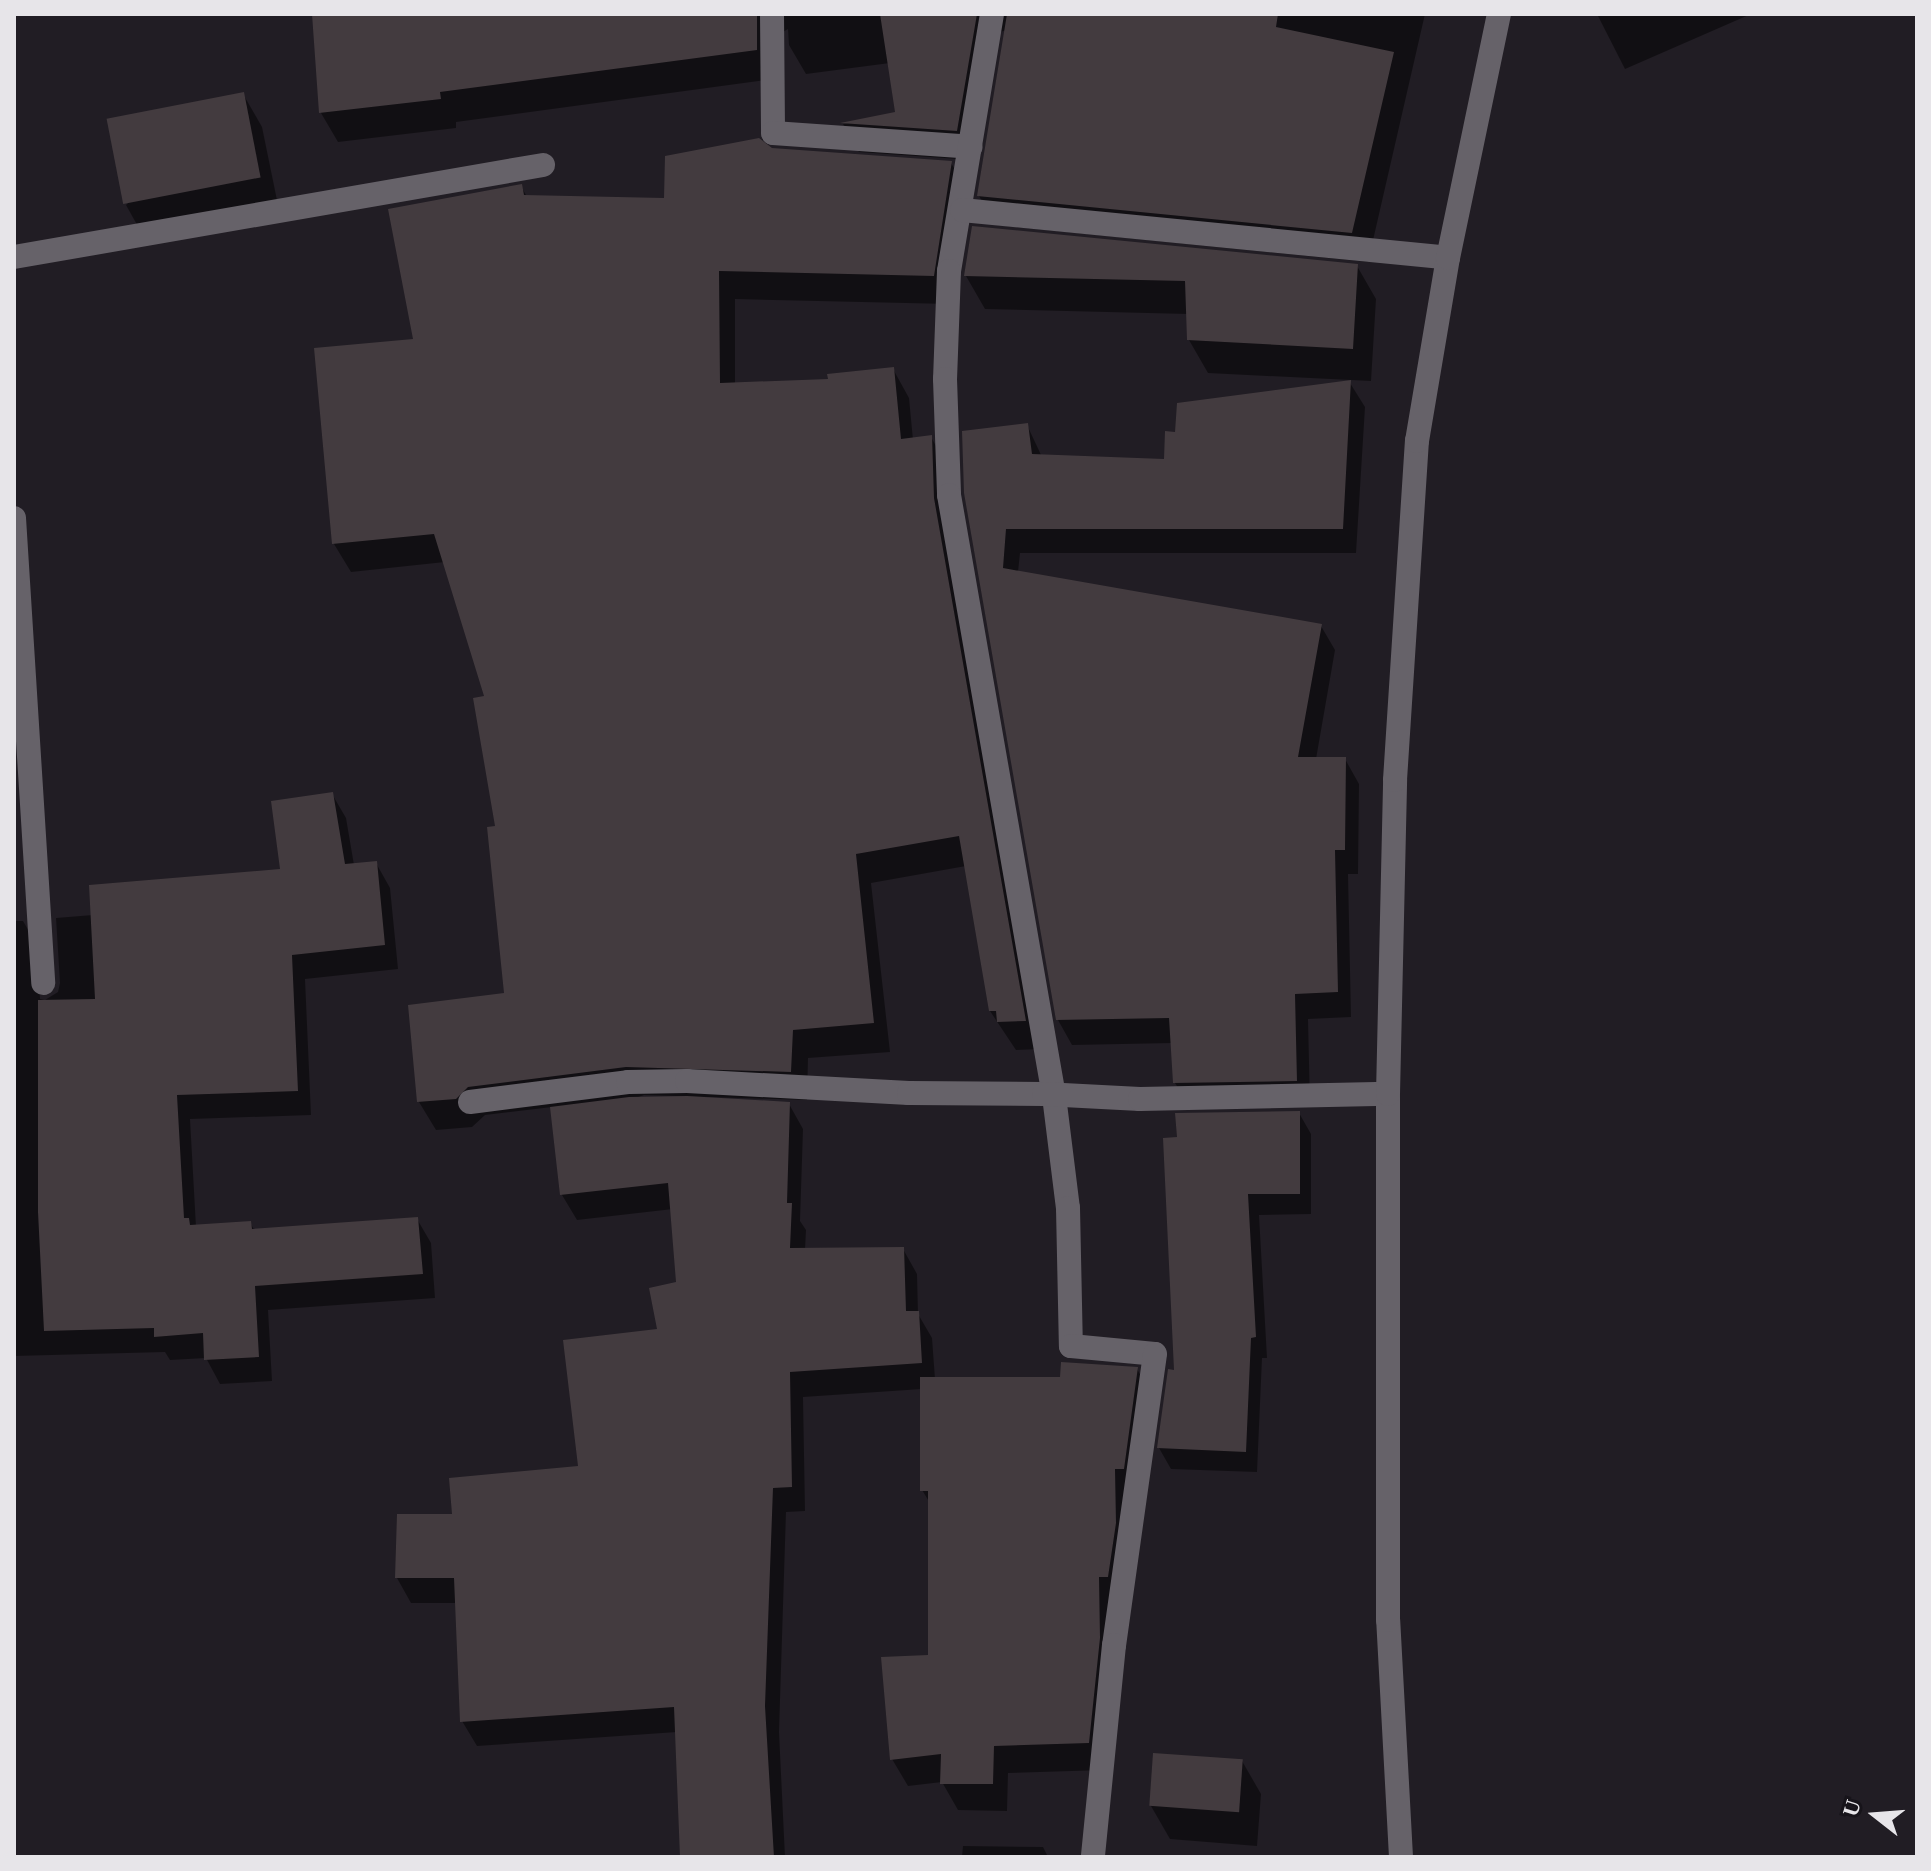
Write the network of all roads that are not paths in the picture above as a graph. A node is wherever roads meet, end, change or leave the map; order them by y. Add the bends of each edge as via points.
1 (772, 14) edge
2 (992, 14) edge
3 (1499, 14) edge
4 (971, 147) junction
5 (543, 165) dead end
6 (962, 210) junction
7 (14, 257) edge
8 (1448, 258) junction
9 (14, 518) edge
10 (20, 745) edge
11 (43, 983) dead end
12 (1388, 1094) junction
13 (1054, 1096) junction
14 (470, 1102) dead end
15 (1093, 1857) edge
16 (1401, 1857) edge

1 - 4 street via 773,133
2 - 4 street
3 - 8 street
4 - 6 street
5 - 7 street
6 - 8 street
6 - 13 street via 949,271 949,495
8 - 12 street via 1416,456 1395,780
9 - 10 street
10 - 11 street
12 - 13 street
12 - 16 street via 1388,1620
13 - 14 street via 687,1081 628,1082
13 - 15 street via 1068,1208 1071,1346 1155,1354 1114,1645

